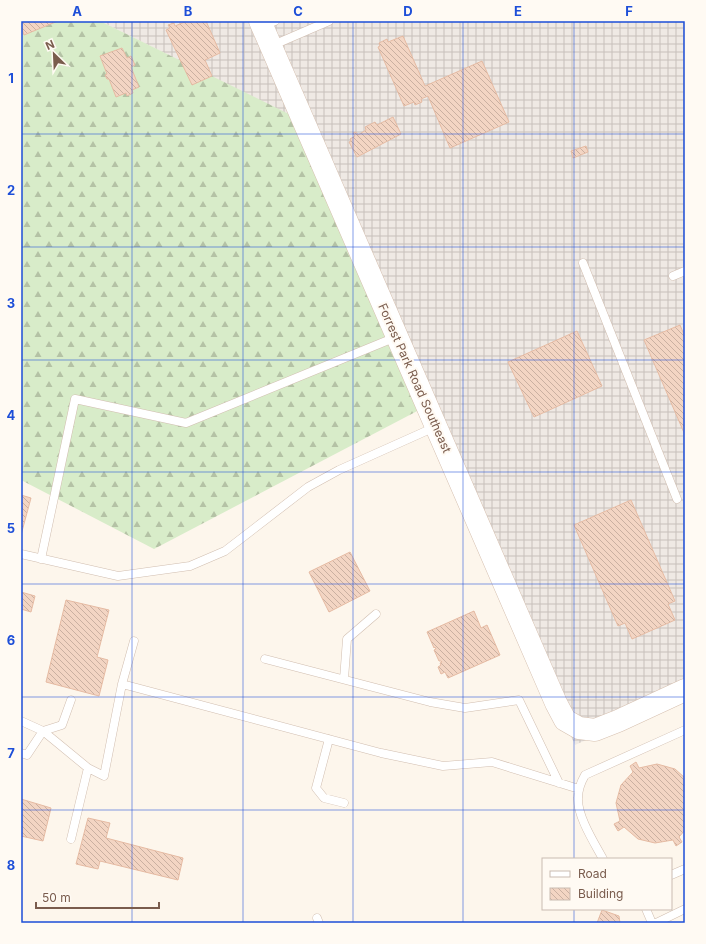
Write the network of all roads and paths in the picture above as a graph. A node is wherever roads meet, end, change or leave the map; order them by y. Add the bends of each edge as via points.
1 (329, 21) edge
2 (266, 23) edge
3 (270, 46) junction
4 (583, 263) dead end
5 (685, 271) edge
6 (673, 276) dead end
7 (397, 337) junction
8 (436, 426) junction
9 (677, 498) dead end
10 (21, 554) edge
11 (41, 559) junction
12 (376, 614) dead end
13 (134, 641) dead end
14 (265, 659) dead end
15 (344, 679) junction
16 (122, 684) junction
17 (685, 690) edge
18 (71, 700) dead end
19 (21, 721) edge
20 (685, 730) edge
21 (43, 731) junction
22 (329, 739) junction
23 (21, 753) edge
24 (88, 768) junction
25 (559, 783) junction
26 (579, 789) junction
27 (344, 803) dead end
28 (71, 839) dead end
29 (602, 858) edge
30 (685, 869) edge
31 (672, 875) edge
32 (646, 910) edge
33 (685, 910) edge
34 (652, 923) edge
35 (656, 923) edge

1 - 3 lane
2 - 3 street, Forrest Park Road Southeast
3 - 7 street, Forrest Park Road Southeast
4 - 9 lane
5 - 6 lane
7 - 8 street, Forrest Park Road Southeast
7 - 11 lane via 186,423 75,399
8 - 11 lane via 339,470 308,487 225,550 190,566 118,576
8 - 17 street, Forrest Park Road Southeast via 565,720 579,728 595,730 618,722
10 - 11 lane
12 - 15 lane via 347,639
13 - 16 lane
14 - 15 lane
15 - 25 lane via 430,702 465,708 519,700
16 - 22 lane
16 - 24 lane via 104,776
18 - 21 lane via 62,726
19 - 21 lane
20 - 26 lane via 586,775
21 - 23 lane via 27,755
21 - 24 lane
22 - 25 lane via 443,766 492,762
22 - 27 lane via 316,788 324,798
24 - 28 lane
25 - 26 lane
26 - 29 lane via 581,814
30 - 31 lane
32 - 34 lane
33 - 35 lane

